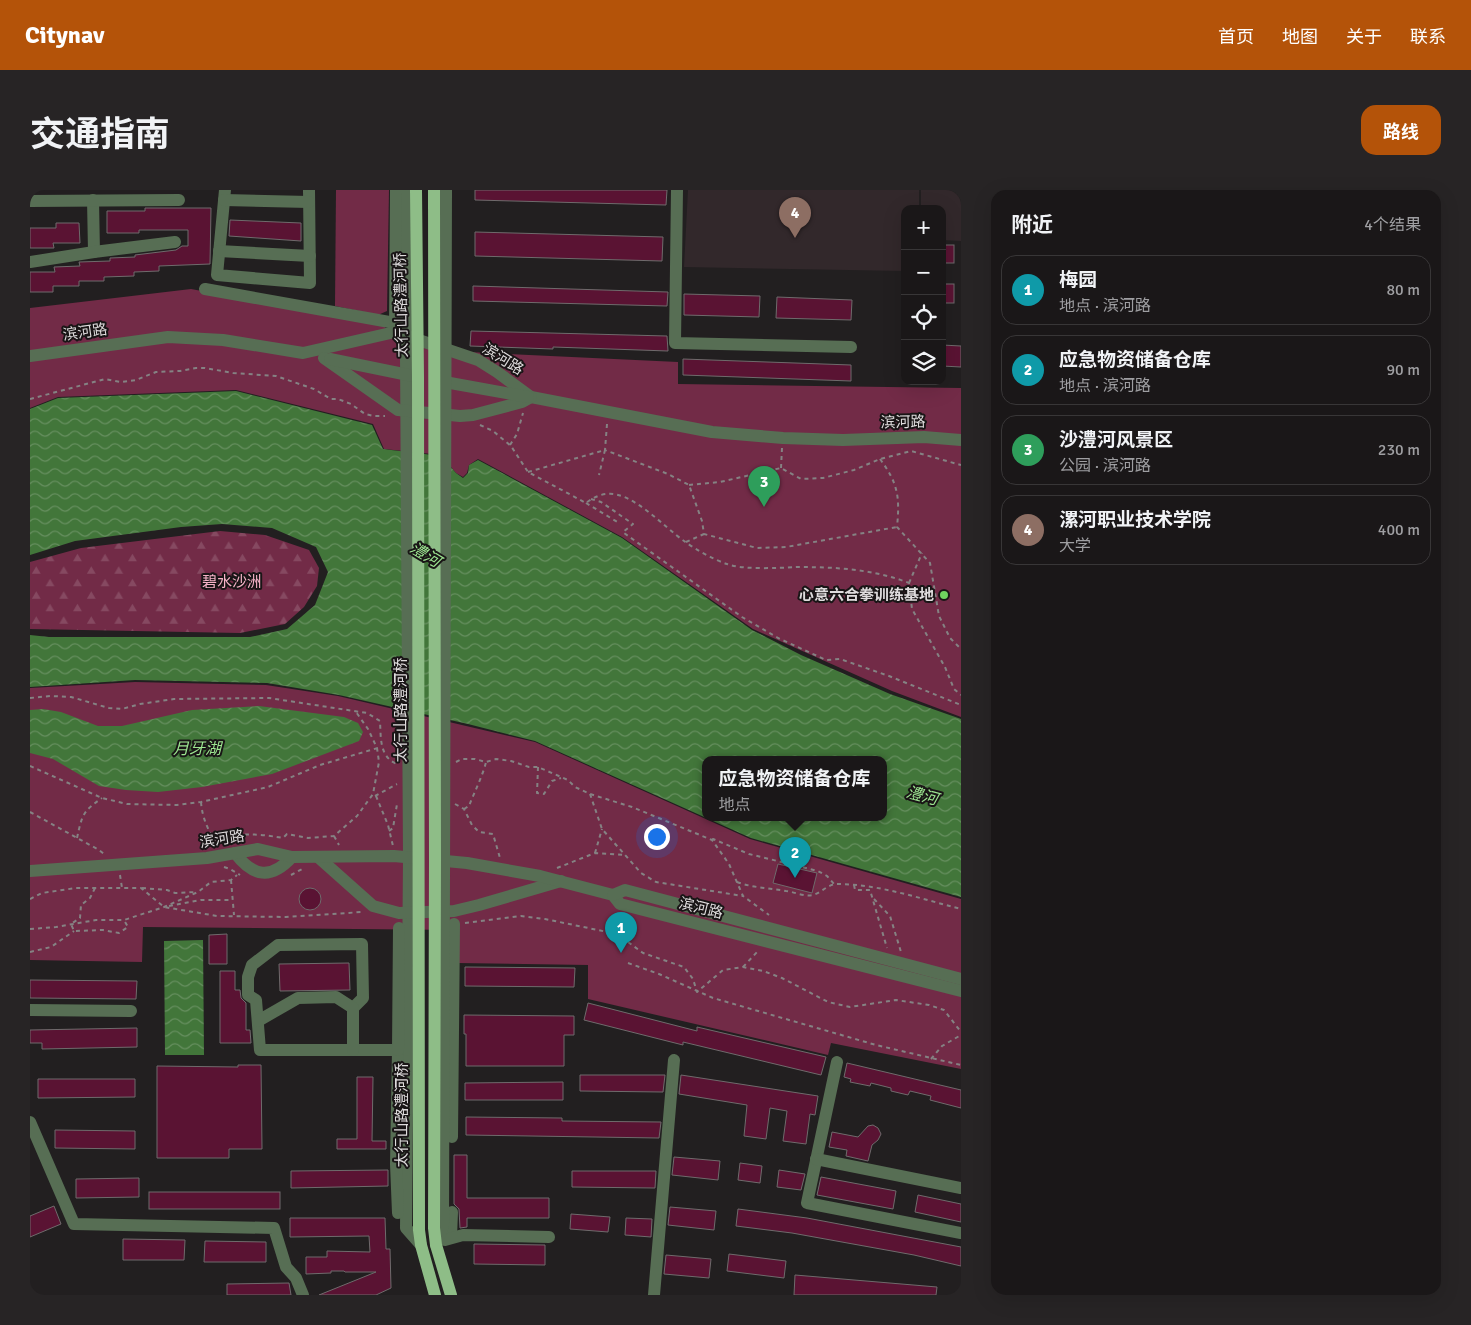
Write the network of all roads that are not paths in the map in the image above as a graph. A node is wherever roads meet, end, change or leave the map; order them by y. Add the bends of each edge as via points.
1 (396, 190) edge
2 (405, 190) edge
3 (416, 190) edge
4 (434, 190) edge
5 (446, 190) edge
6 (451, 190) edge
7 (677, 190) edge
8 (224, 195) edge
9 (309, 196) edge
10 (93, 200) junction
11 (179, 200) dead end
12 (30, 201) edge
13 (175, 242) dead end
14 (219, 251) junction
15 (94, 252) junction
16 (310, 256) junction
17 (30, 262) edge
18 (205, 289) dead end
19 (395, 327) junction
20 (851, 347) dead end
21 (449, 350) junction
22 (303, 353) junction
23 (30, 356) edge
24 (324, 358) junction
25 (412, 376) junction
26 (440, 381) junction
27 (526, 399) junction
28 (961, 440) edge
29 (235, 853) junction
30 (292, 857) junction
31 (413, 858) junction
32 (320, 859) junction
33 (440, 860) junction
34 (30, 870) edge
35 (561, 881) junction
36 (454, 924) road end
37 (399, 928) dead end
38 (889, 967) junction
39 (961, 979) edge
40 (961, 992) edge
41 (352, 1008) junction
42 (30, 1010) edge
43 (131, 1011) dead end
44 (258, 1021) junction
45 (353, 1050) junction
46 (398, 1050) junction
47 (674, 1060) dead end
48 (837, 1062) dead end
49 (30, 1122) edge
50 (816, 1159) junction
51 (961, 1188) edge
52 (961, 1233) edge
53 (452, 1237) junction
54 (549, 1237) dead end
55 (436, 1245) junction
56 (421, 1246) junction
57 (303, 1295) edge
58 (435, 1295) edge
59 (451, 1295) edge
60 (654, 1295) edge

1 - 19 street
2 - 25 street, 太行山路澧河桥
3 - 25 main road, 太行山路澧河桥
4 - 26 main road
5 - 21 street
6 - 21 street
7 - 20 street via 675,343
8 - 9 street
8 - 14 street
9 - 16 street
10 - 11 street
10 - 12 street
10 - 15 street
13 - 15 street
14 - 16 street
14 - 16 street via 217,275 310,283
15 - 17 street
18 - 19 street
19 - 21 street, 滨河路
19 - 22 street, 滨河路
21 - 26 street
21 - 27 street, 滨河路 via 478,360 497,372
22 - 23 street, 滨河路 via 223,340 168,337
22 - 24 street
24 - 25 street
24 - 27 street via 398,410 473,416
25 - 31 main road, 太行山路澧河桥
26 - 27 street
26 - 33 main road
27 - 28 street, 滨河路 via 712,432 843,440 924,437
29 - 30 street, 滨河路 via 258,849
29 - 30 street via 243,873 270,872 282,868
29 - 34 street, 滨河路 via 207,858
30 - 32 street, 滨河路
31 - 32 street, 滨河路
31 - 56 main road, 太行山路澧河桥 via 412,1229
32 - 35 street via 373,906 399,913 454,911
33 - 35 street, 滨河路
33 - 55 main road
35 - 38 street, 滨河路 via 613,895 620,904 767,933
36 - 53 street
37 - 46 street
38 - 39 street via 905,965
38 - 40 street, 滨河路
41 - 44 street via 336,997 298,998
41 - 44 street via 363,998 362,944 278,945 252,965 248,977 248,995 256,1000
41 - 45 street
42 - 43 street
44 - 45 street via 260,1050
45 - 46 street
46 - 56 street via 398,1214 405,1238
47 - 60 street
48 - 50 street
49 - 57 street via 74,1224 274,1228 286,1267 296,1278
50 - 51 street
50 - 52 street via 807,1203
53 - 54 street
53 - 55 street
55 - 56 main road
55 - 59 main road
56 - 58 main road, 太行山路澧河桥

